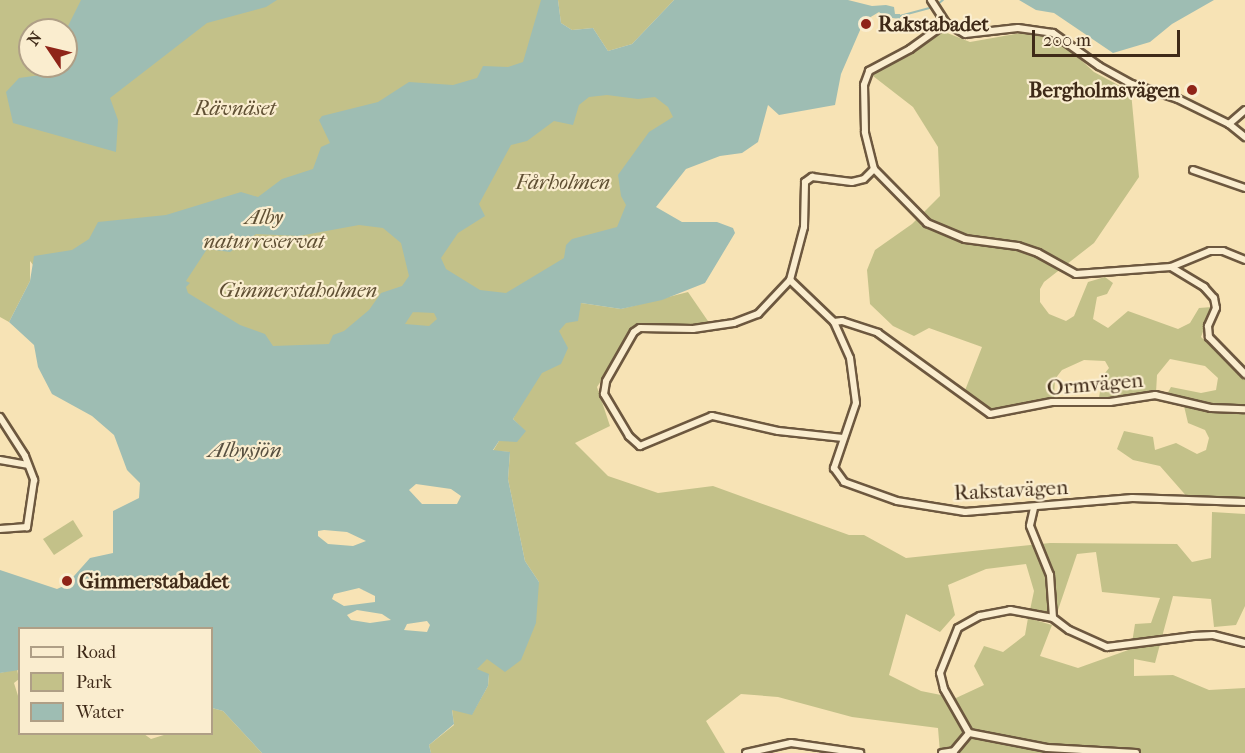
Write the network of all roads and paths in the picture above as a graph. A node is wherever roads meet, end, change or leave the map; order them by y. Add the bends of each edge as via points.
1 (931, 0) edge
2 (946, 22) junction
3 (1245, 110) edge
4 (1229, 124) junction
5 (1245, 137) edge
6 (874, 169) junction
7 (1193, 170) dead end
8 (1245, 188) edge
9 (1245, 260) edge
10 (1171, 267) junction
11 (790, 279) junction
12 (834, 322) junction
13 (1245, 374) edge
14 (1245, 409) edge
15 (0, 417) edge
16 (843, 438) junction
17 (0, 460) edge
18 (28, 465) junction
19 (1245, 502) edge
20 (1034, 508) junction
21 (0, 529) edge
22 (1053, 618) junction
23 (1245, 643) edge
24 (969, 733) junction
25 (746, 753) edge
26 (860, 753) edge
27 (942, 753) edge
28 (1136, 753) edge

1 - 2 street
2 - 4 street via 965,34 1018,28 1053,33 1132,84 1178,99
2 - 6 street via 910,49 869,71 864,85 865,132
3 - 4 street
4 - 5 street
6 - 10 street via 927,223 964,239 1018,246 1044,255 1076,274
6 - 11 street via 864,179 852,182 812,177 805,182 804,227
7 - 8 street
9 - 10 street via 1223,251 1210,251
10 - 13 street via 1204,287 1214,298 1216,308 1208,326 1209,337
11 - 12 street, Rakstavägen
11 - 16 street via 758,314 734,323 693,329 640,328 606,381 604,394 629,436 640,446 712,416
12 - 14 street, Ormvägen via 854,324 886,337 990,414 1052,402 1110,402 1155,395 1211,408
12 - 16 street, Rakstavägen via 850,358 856,388 853,418
15 - 18 street
16 - 20 street, Rakstavägen via 836,456 836,473 844,482 867,491 917,506 965,512
17 - 18 street
18 - 21 street via 34,480 27,527
19 - 20 street, Rakstavägen via 1132,498
20 - 22 street via 1030,526 1050,575
22 - 23 street via 1069,630 1107,647 1213,635
22 - 24 street via 997,611 958,628 940,673 944,689
24 - 27 street via 954,751
24 - 28 street via 1047,748
25 - 26 street via 791,744

